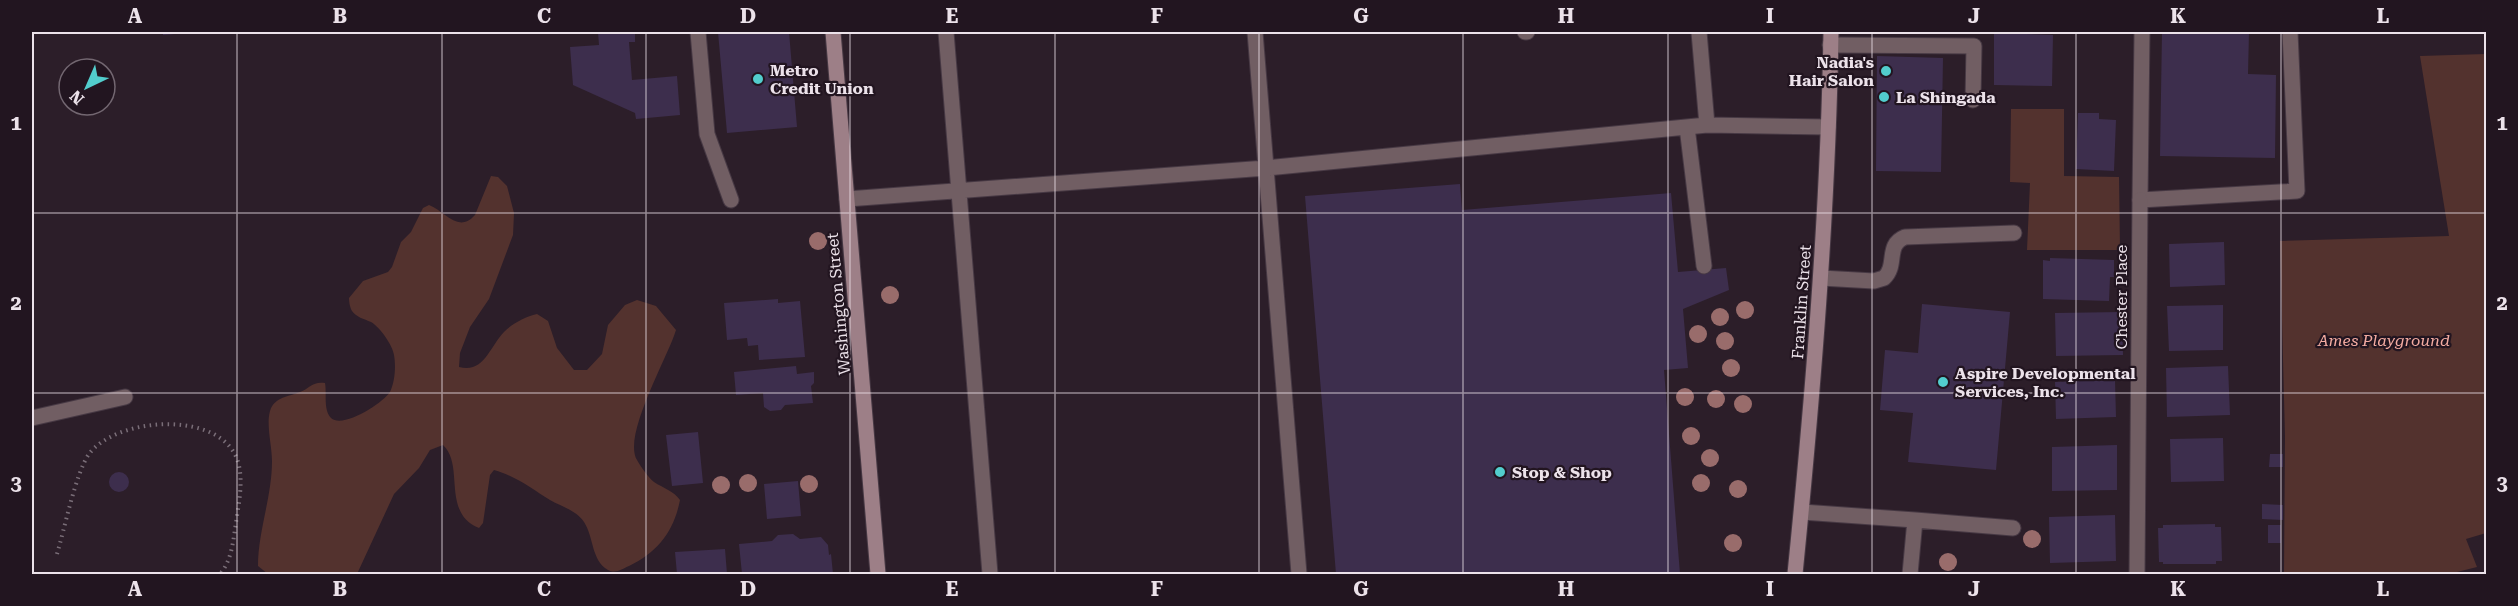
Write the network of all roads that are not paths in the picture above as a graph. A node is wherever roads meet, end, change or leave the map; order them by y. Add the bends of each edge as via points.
1 (698, 32) edge
2 (832, 32) edge
3 (946, 32) edge
4 (1255, 32) edge
5 (1699, 32) edge
6 (2142, 32) edge
7 (2290, 32) edge
8 (1830, 38) edge
9 (1973, 100) dead end
10 (1707, 125) junction
11 (1687, 127) junction
12 (1828, 127) junction
13 (1266, 168) junction
14 (957, 191) junction
15 (847, 199) junction
16 (731, 200) dead end
17 (2140, 200) junction
18 (2014, 233) dead end
19 (1704, 266) dead end
20 (1821, 278) junction
21 (125, 397) dead end
22 (32, 418) edge
23 (1802, 512) junction
24 (1915, 520) junction
25 (2013, 528) dead end
26 (878, 574) edge
27 (990, 574) edge
28 (1299, 574) edge
29 (1795, 574) edge
30 (1910, 574) edge
31 (2137, 574) edge

1 - 16 street via 707,134
2 - 15 main road, Washington Street
3 - 14 street
4 - 13 street
5 - 10 street
6 - 17 street, Chester Place
7 - 17 street via 2297,191
8 - 9 street via 1974,46
8 - 12 main road, Franklin Street
10 - 11 street
10 - 12 street
11 - 13 street
11 - 19 street
12 - 20 main road, Franklin Street
13 - 14 street
13 - 28 street
14 - 15 street
14 - 27 street
15 - 26 main road, Washington Street
17 - 31 street, Chester Place
18 - 20 street via 1905,237 1896,241 1891,267 1884,278
20 - 23 main road, Franklin Street
21 - 22 street
23 - 24 street
23 - 29 main road, Franklin Street
24 - 25 street
24 - 30 street

